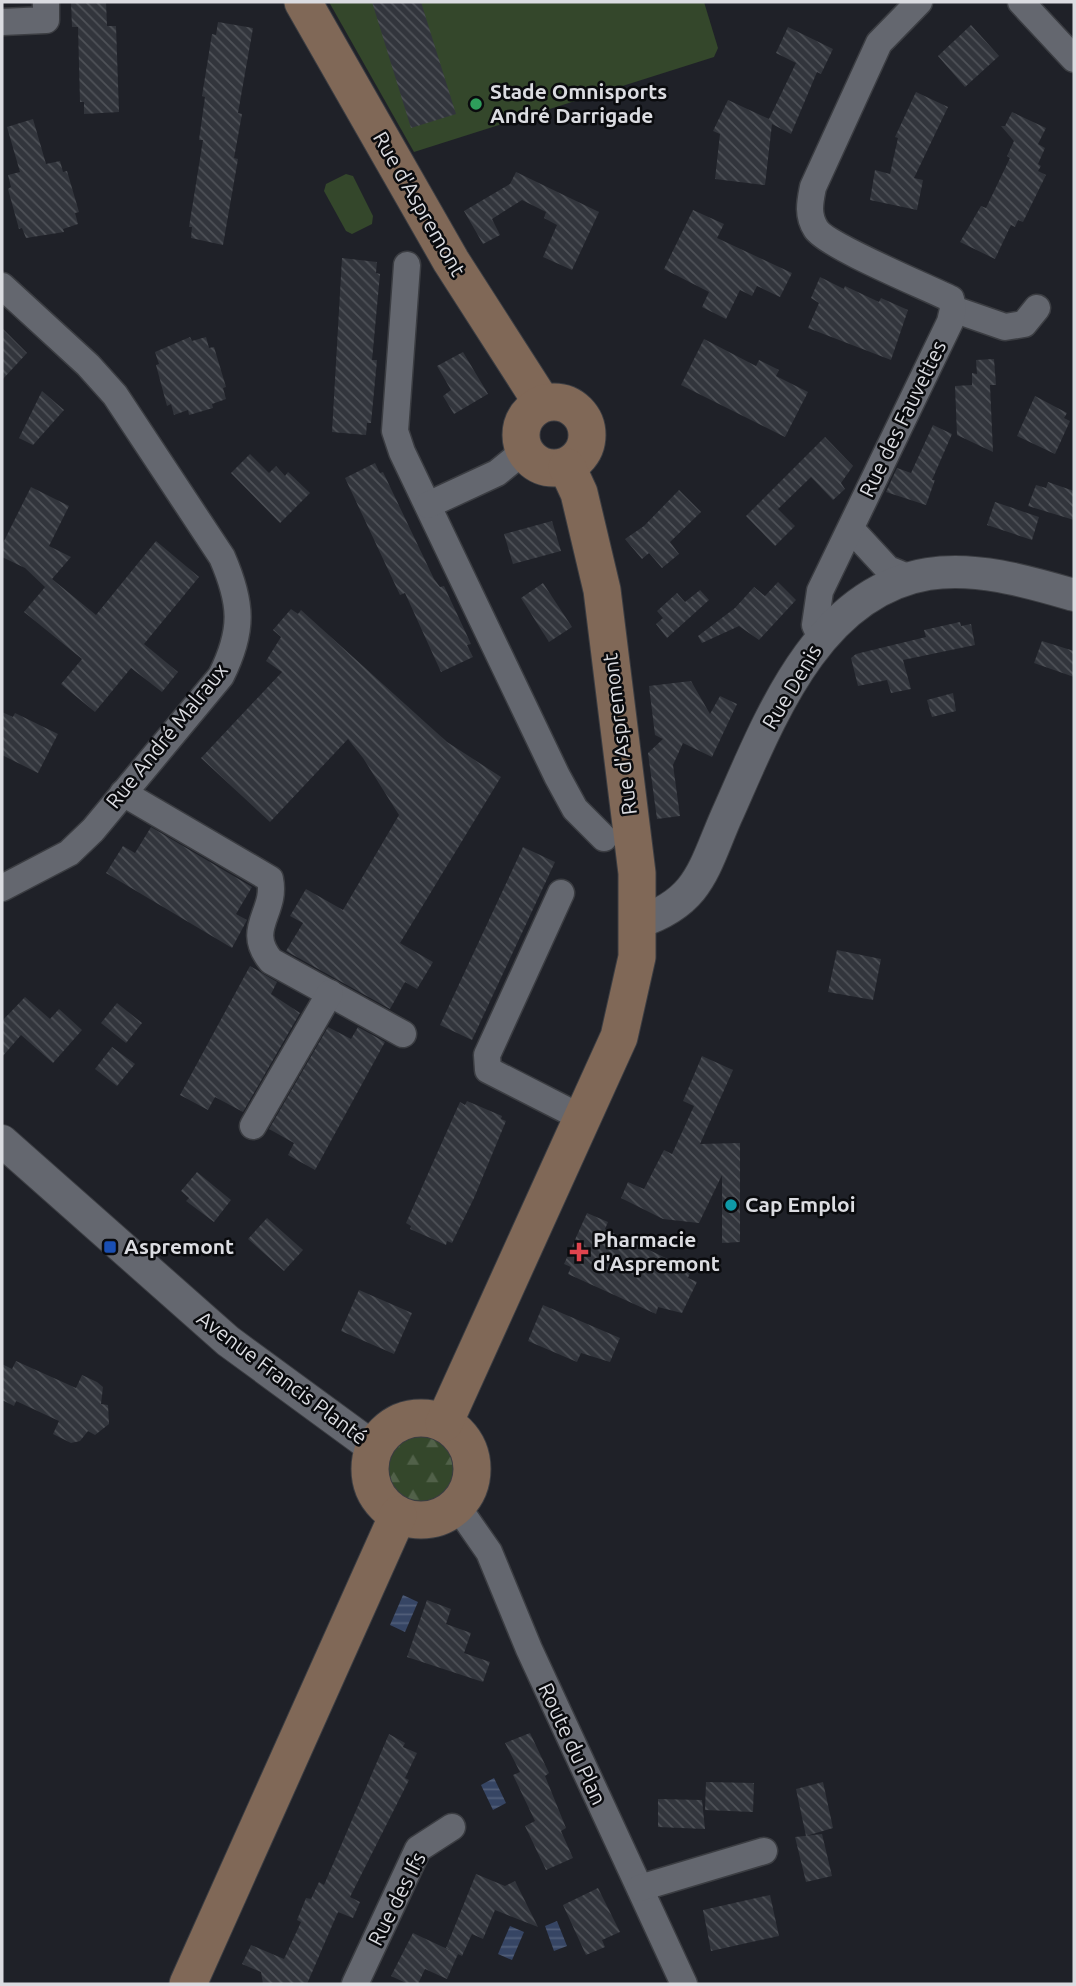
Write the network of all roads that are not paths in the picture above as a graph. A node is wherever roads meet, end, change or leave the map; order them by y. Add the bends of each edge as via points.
1 (46, 2) edge
2 (303, 2) edge
3 (919, 2) edge
4 (1021, 2) edge
5 (2, 22) edge
6 (1074, 59) edge
7 (407, 265) dead end
8 (2, 286) edge
9 (1037, 308) dead end
10 (953, 309) junction
11 (542, 403) junction
12 (524, 451) junction
13 (567, 467) junction
14 (428, 505) junction
15 (851, 529) junction
16 (912, 579) junction
17 (1074, 595) edge
18 (821, 638) junction
19 (123, 793) junction
20 (604, 838) dead end
21 (2, 888) edge
22 (561, 893) dead end
23 (639, 922) junction
24 (330, 993) junction
25 (403, 1034) dead end
26 (584, 1119) junction
27 (253, 1126) dead end
28 (2, 1141) edge
29 (444, 1423) junction
30 (374, 1448) junction
31 (457, 1506) junction
32 (398, 1515) junction
33 (452, 1827) dead end
34 (764, 1852) dead end
35 (640, 1888) junction
36 (188, 1984) edge
37 (355, 1984) edge
38 (684, 1984) edge

1 - 5 street via 47,20
2 - 11 main road, Rue d'Aspremont via 450,261
3 - 10 street via 879,43 813,187 809,210 817,231 951,299
4 - 6 street
7 - 14 street via 395,431
8 - 19 street, Rue André Malraux via 115,395 222,557 233,583 238,607 234,649 221,676
9 - 10 street via 1024,324 1005,327
10 - 15 street, Rue des Fauvettes
11 - 12 main road via 527,415 520,432
11 - 13 main road via 561,402 578,411 587,425 588,441 581,456
12 - 13 main road via 535,463 551,469
12 - 14 street via 497,473
13 - 23 main road, Rue d'Aspremont via 579,493 602,590
14 - 20 street via 569,798
15 - 16 street via 888,569
15 - 18 street, Rue des Fauvettes via 820,591 816,625
16 - 17 street, Rue Denis via 969,573
16 - 18 street, Rue Denis via 858,606
18 - 23 street, Rue Denis via 775,709 694,890 657,916
19 - 21 street, Rue André Malraux via 69,853
19 - 24 street via 270,879 272,891 260,930 260,948 271,961
22 - 26 street via 487,1055 488,1070
23 - 26 main road, Rue d'Aspremont via 635,970 620,1037
24 - 25 street
24 - 27 street
26 - 29 main road, Rue d'Aspremont
28 - 30 street, Avenue Francis Planté via 228,1341
29 - 30 main road via 412,1419 396,1424
29 - 31 main road via 470,1454 470,1482
30 - 32 main road via 370,1463 375,1493
31 - 32 main road via 429,1520
31 - 35 street, Route du Plan via 489,1552
32 - 36 main road
33 - 37 street, Rue des Ifs via 418,1849
34 - 35 street
35 - 38 street, Route du Plan

